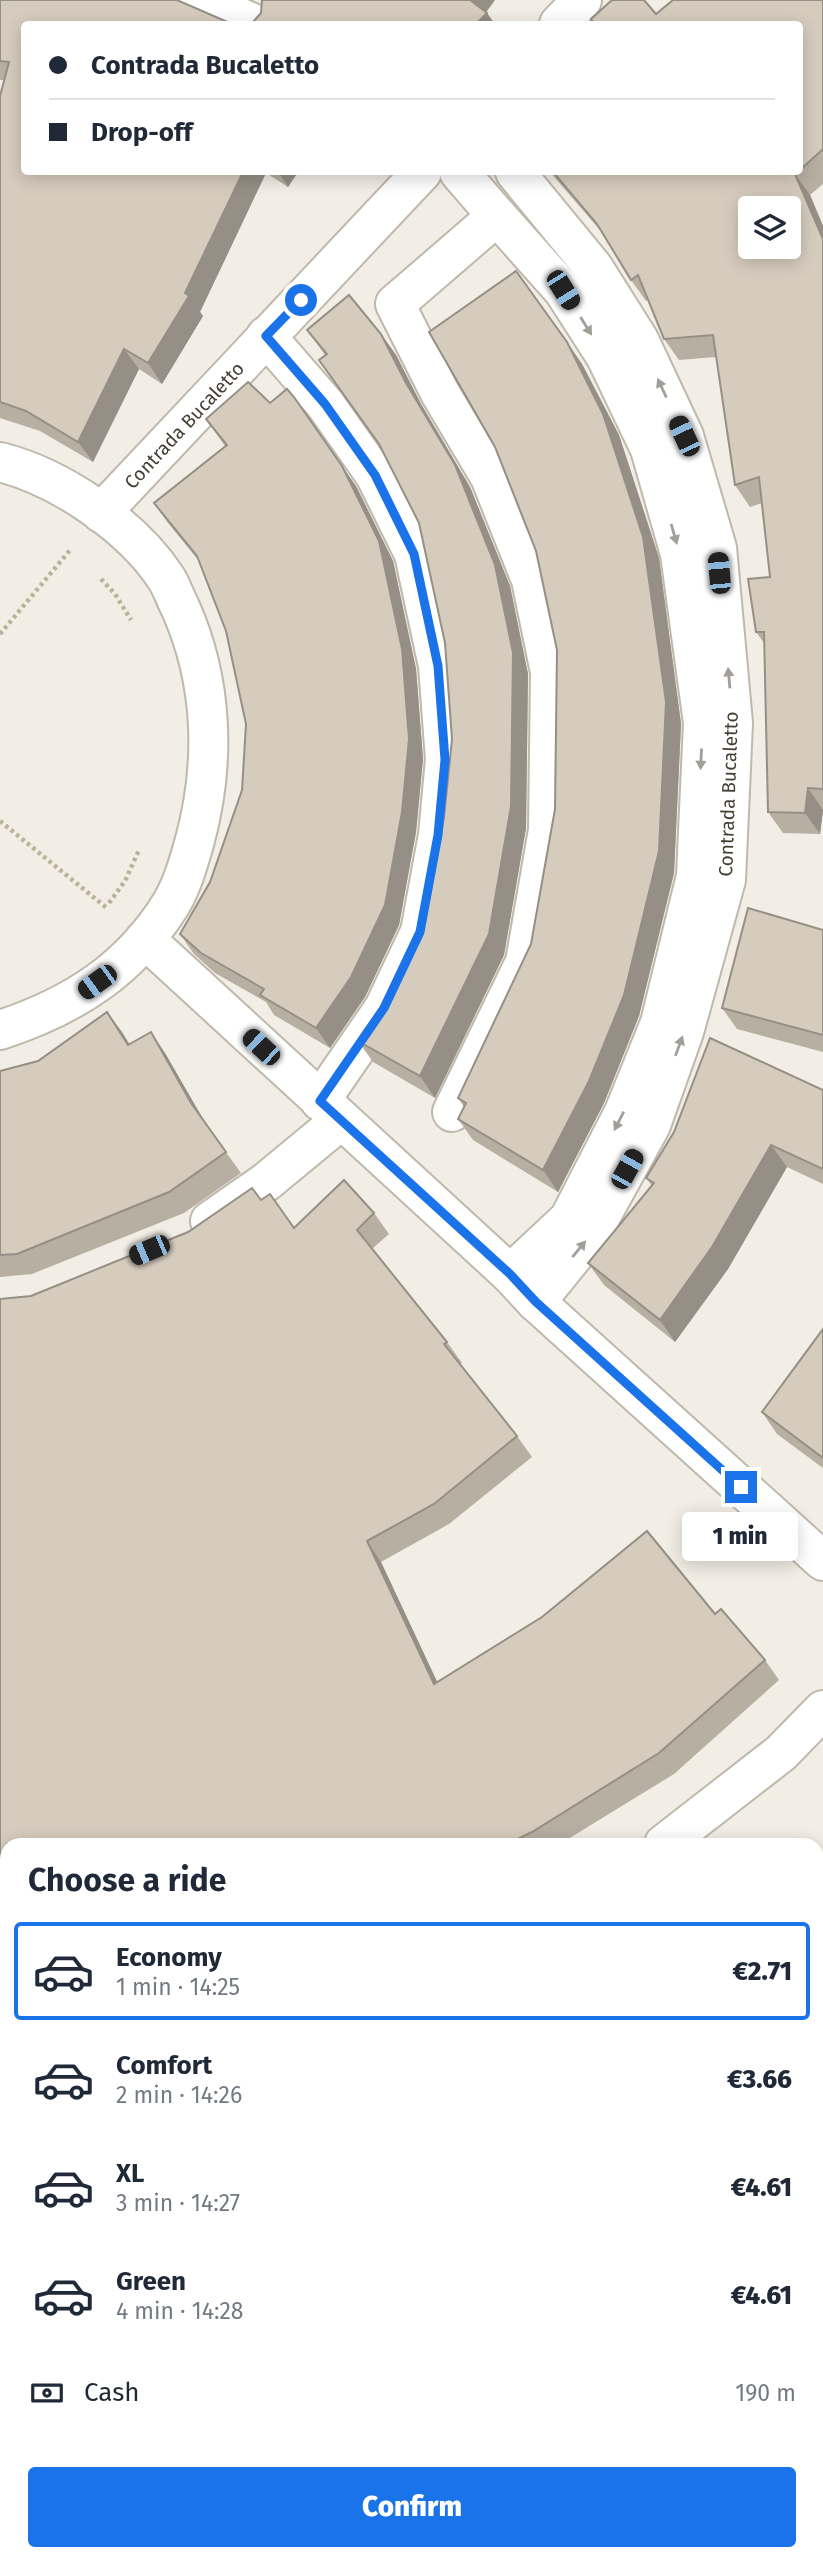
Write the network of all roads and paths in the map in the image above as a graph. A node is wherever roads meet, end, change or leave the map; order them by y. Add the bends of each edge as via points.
1 (199, 0) edge
2 (582, 0) edge
3 (248, 21) edge
4 (562, 21) edge
5 (419, 175) edge
6 (462, 175) edge
7 (517, 175) edge
8 (497, 216) junction
9 (266, 336) junction
10 (0, 462) edge
11 (101, 513) junction
12 (62, 541) dead end
13 (71, 549) junction
14 (78, 556) dead end
15 (93, 570) dead end
16 (134, 625) dead end
17 (0, 634) edge
18 (0, 821) edge
19 (143, 843) dead end
20 (107, 907) junction
21 (100, 915) dead end
22 (145, 939) junction
23 (0, 1030) edge
24 (331, 1111) junction
25 (452, 1112) dead end
26 (181, 1237) edge
27 (510, 1274) junction
28 (536, 1302) junction
29 (823, 1561) edge
30 (823, 1710) edge
31 (672, 1838) edge

1 - 3 street
2 - 4 street
5 - 9 street, Contrada Bucaletto
6 - 8 street
28 -> 7 street, Contrada Bucaletto via 591,1234 611,1198 651,1125 684,1032 726,880 733,723 717,548 684,436 639,340 593,267
8 - 25 street via 395,304 490,477 531,580 550,672 548,830 525,962
8 -> 27 street via 563,290 606,357 650,449 680,554 703,723 696,876 660,1023 624,1112 569,1219
9 - 11 street, Contrada Bucaletto
9 - 24 street via 325,404 375,475 414,554 438,666 445,760 438,835 420,932
10 - 11 street via 24,468
11 - 13 path
11 - 22 street via 135,541 167,579 191,631 210,723 202,817 188,866 172,903
12 - 13 path
13 - 14 path
13 - 17 path
15 - 16 path
18 - 20 path
19 - 20 path
20 - 21 path
20 - 22 path
22 - 23 street via 117,968 78,996 40,1017
22 - 24 street
24 - 26 street via 266,1182
24 - 27 street
27 - 28 street
28 - 29 street
30 - 31 street via 781,1753

